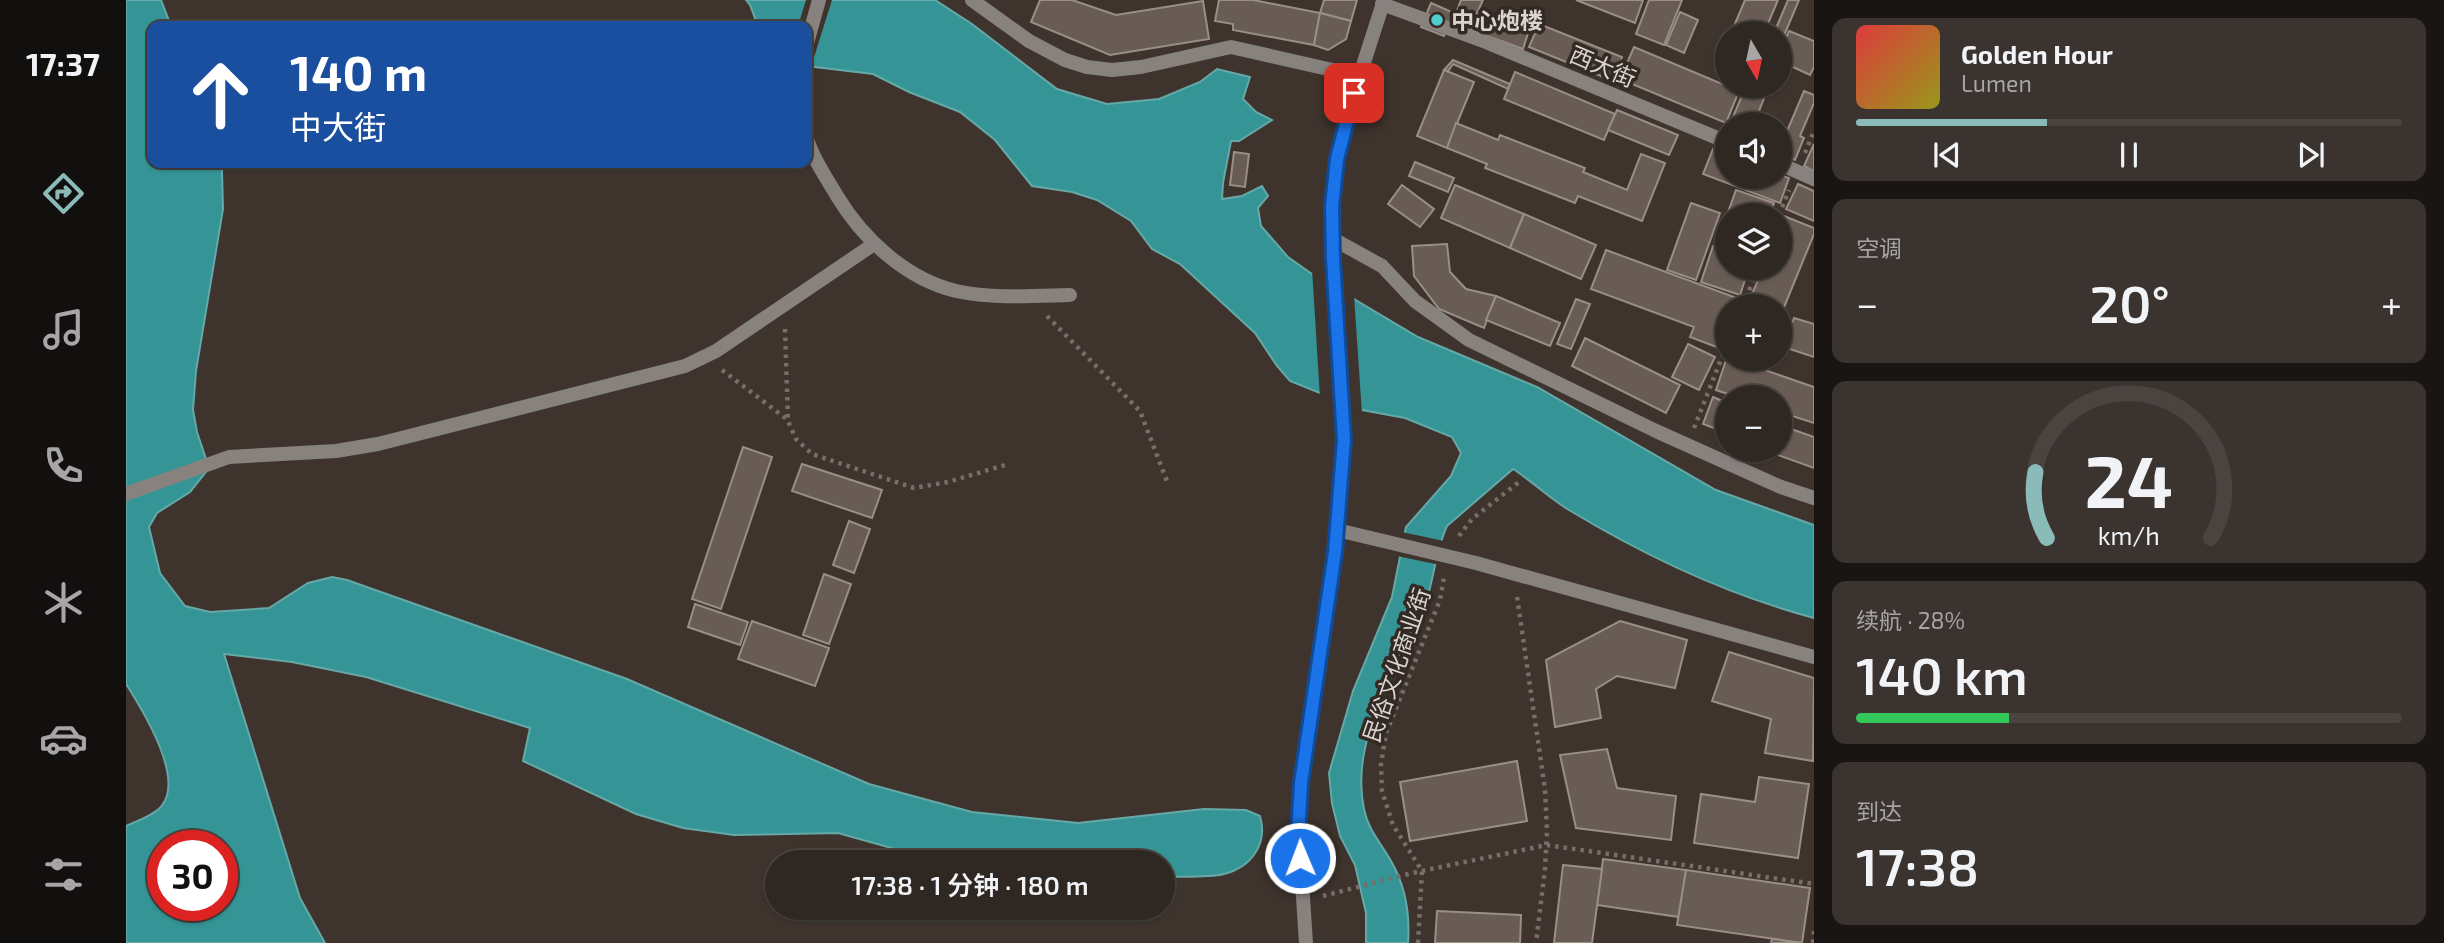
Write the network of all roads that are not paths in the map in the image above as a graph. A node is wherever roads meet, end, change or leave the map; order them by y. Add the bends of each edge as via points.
1 (820, 0) edge
2 (972, 0) edge
3 (1383, 2) edge
4 (812, 26) edge
5 (1359, 76) junction
6 (1715, 137) edge
7 (812, 154) edge
8 (1792, 169) edge
9 (1814, 179) edge
10 (1333, 239) junction
11 (874, 244) junction
12 (1070, 295) dead end
13 (126, 494) edge
14 (1814, 498) edge
15 (1336, 530) junction
16 (1814, 657) edge
17 (1306, 943) edge

1 - 4 street
2 - 5 street via 1029,41 1087,67 1141,67 1231,47
3 - 5 street
3 - 6 street, 西大街
5 - 10 street via 1337,159
7 - 11 street via 849,216
8 - 9 street
10 - 14 street via 1382,267 1415,301 1469,340 1687,445
10 - 15 street via 1344,440
11 - 12 street via 920,278 957,291
11 - 13 street via 685,366 378,444 229,457
15 - 16 street
15 - 17 street via 1301,783 1298,837

